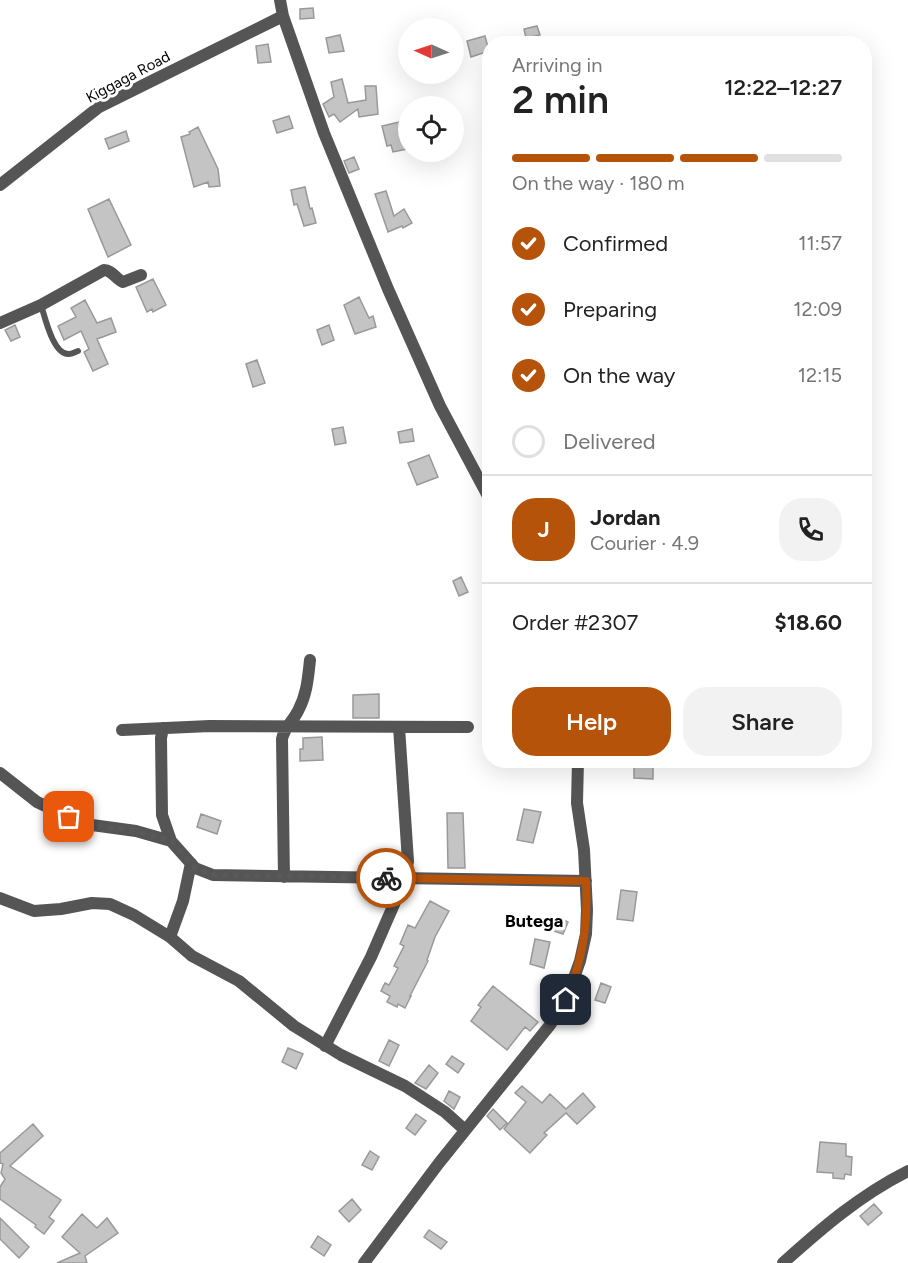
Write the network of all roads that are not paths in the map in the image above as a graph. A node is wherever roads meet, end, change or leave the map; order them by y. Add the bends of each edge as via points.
1 (280, 0) edge
2 (283, 16) junction
3 (0, 184) edge
4 (141, 275) dead end
5 (41, 305) junction
6 (0, 323) edge
7 (78, 351) dead end
8 (482, 485) edge
9 (310, 660) dead end
10 (288, 726) junction
11 (399, 727) junction
12 (468, 727) dead end
13 (163, 728) junction
14 (122, 730) dead end
15 (578, 768) edge
16 (0, 773) edge
17 (171, 841) junction
18 (191, 863) junction
19 (284, 877) junction
20 (405, 879) junction
21 (586, 881) junction
22 (0, 898) edge
23 (170, 938) junction
24 (325, 1046) junction
25 (465, 1130) junction
26 (908, 1172) edge
27 (364, 1263) edge
28 (783, 1263) edge

1 - 2 street
2 - 3 street, Kiggaga Road via 99,107
2 - 8 street via 324,133 388,290 440,406
4 - 5 street via 123,282 104,270
5 - 6 street
5 - 7 lane via 53,341 61,352
9 - 10 street via 306,691
10 - 11 street
10 - 13 street
10 - 19 street via 282,739
11 - 12 street
11 - 20 street via 408,861
13 - 14 street
13 - 17 street via 162,815
15 - 21 street via 577,803
16 - 17 street via 37,802 69,817
17 - 18 street
18 - 19 street via 213,875
18 - 23 street
19 - 20 street
20 - 21 street
20 - 24 street via 371,957
21 - 25 street via 586,934 566,1000
22 - 23 street via 34,911 110,904
23 - 24 street via 192,956 239,981
24 - 25 street via 405,1086
25 - 27 street
26 - 28 street via 850,1205

